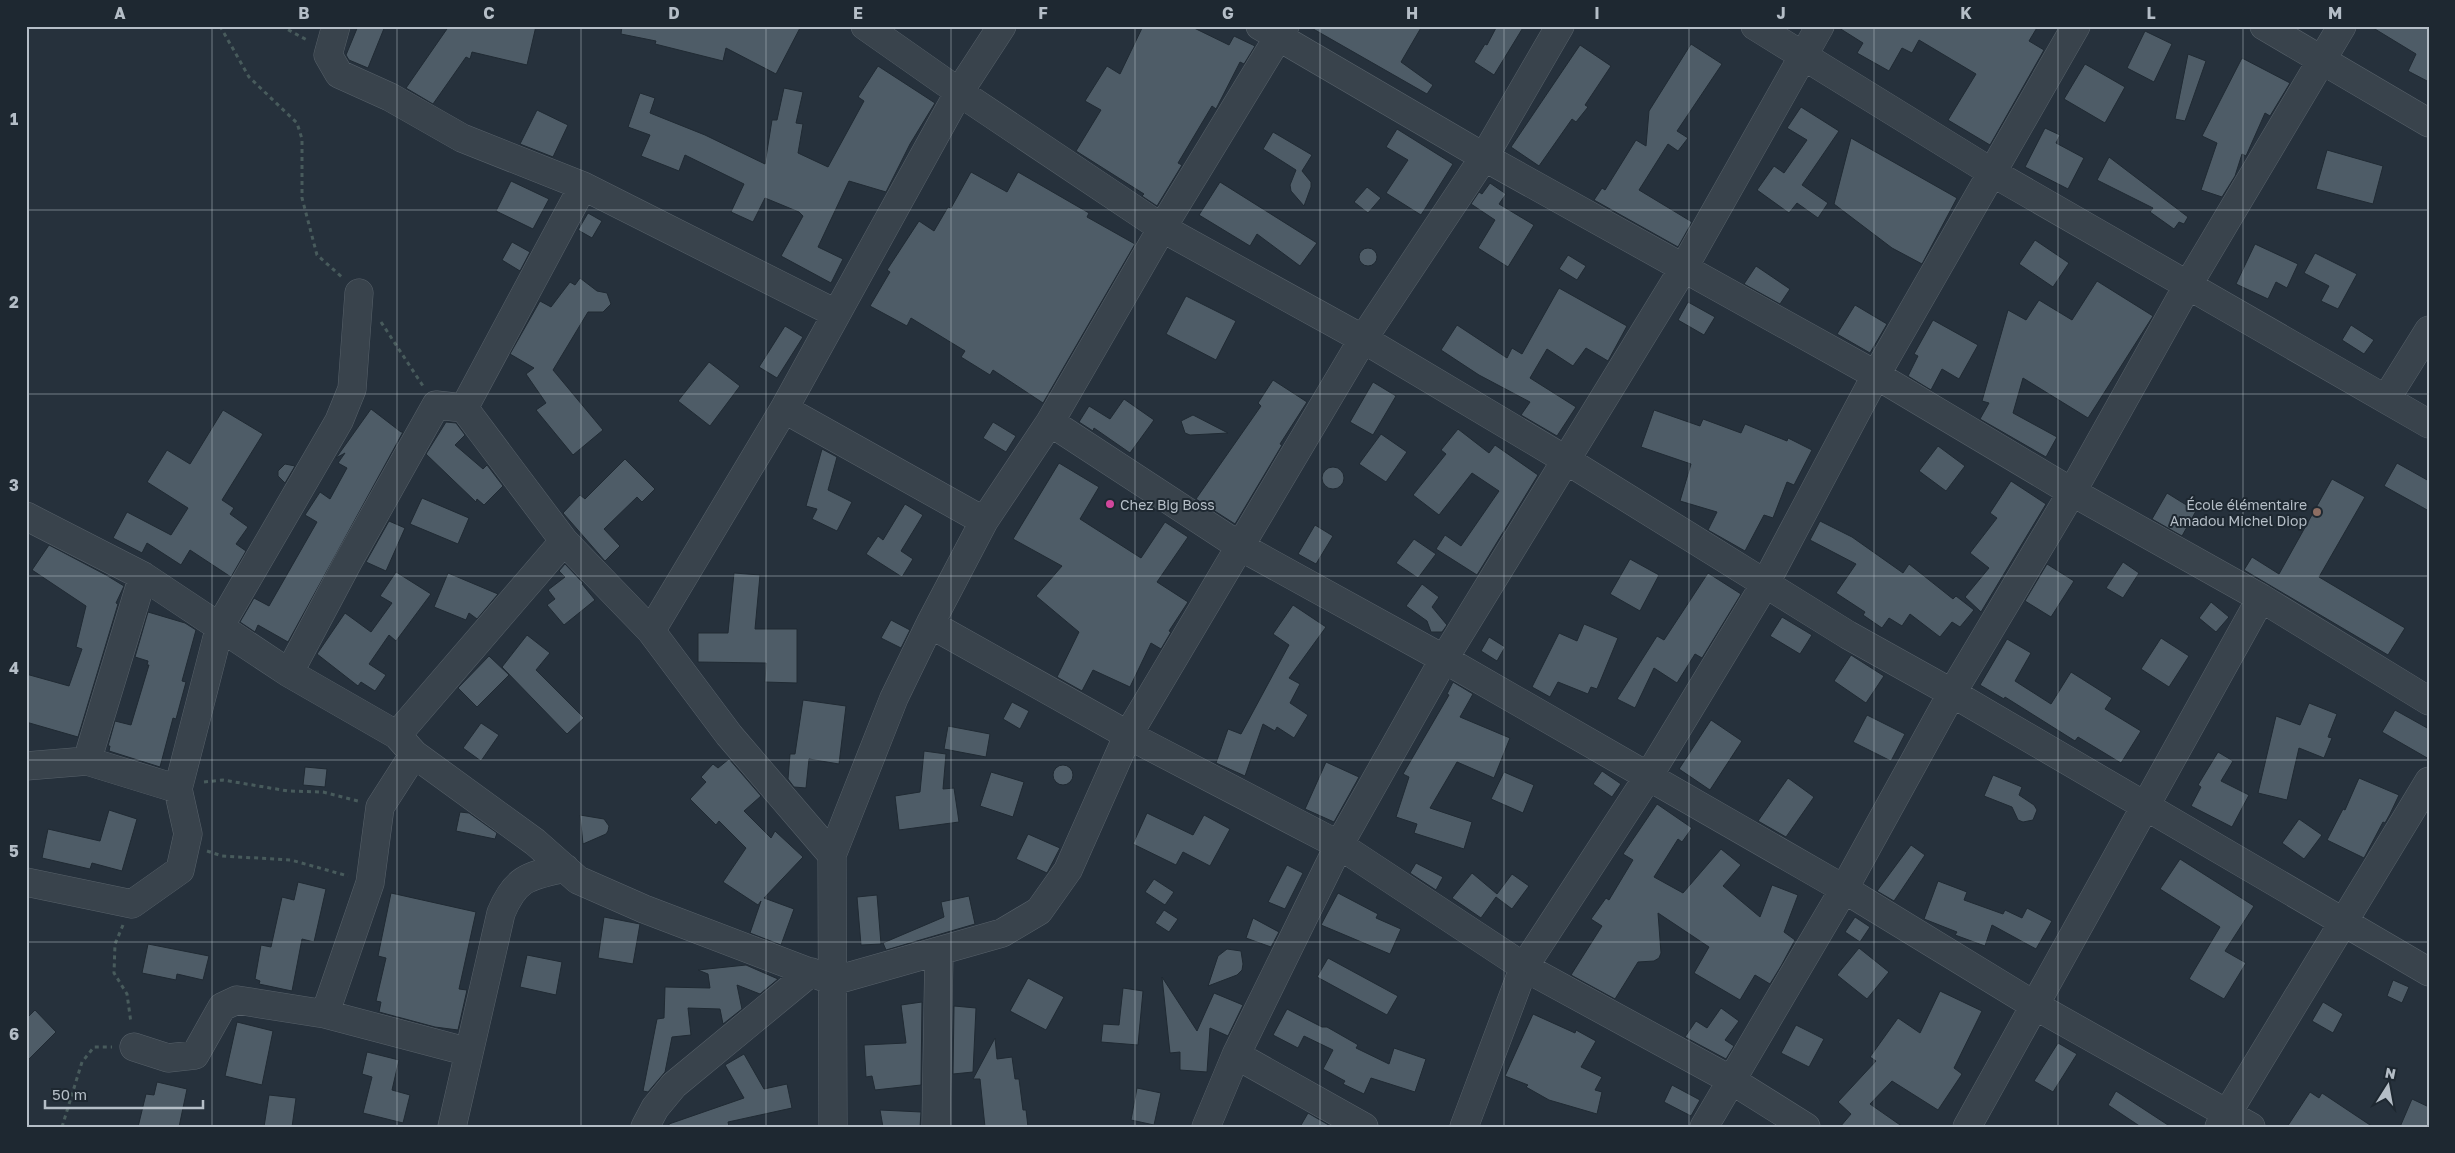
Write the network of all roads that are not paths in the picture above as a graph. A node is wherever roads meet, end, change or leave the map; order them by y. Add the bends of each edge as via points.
1 (336, 26) edge
2 (865, 26) edge
3 (1002, 26) edge
4 (1560, 26) edge
5 (1755, 26) edge
6 (1820, 26) edge
7 (2076, 26) edge
8 (2264, 26) edge
9 (2342, 26) edge
10 (1275, 30) edge
11 (1803, 55) junction
12 (2322, 59) junction
13 (959, 92) junction
14 (2429, 123) edge
15 (1484, 157) junction
16 (1993, 173) junction
17 (584, 186) junction
18 (1162, 228) junction
19 (1683, 269) junction
20 (2188, 285) junction
21 (359, 293) road end
22 (835, 313) junction
23 (2429, 330) edge
24 (1363, 339) junction
25 (1876, 375) junction
26 (2386, 400) junction
27 (464, 408) junction
28 (784, 409) junction
29 (1050, 422) junction
30 (2429, 424) edge
31 (1566, 460) junction
32 (2072, 492) junction
33 (984, 521) junction
34 (28, 525) edge
35 (564, 541) junction
36 (1241, 547) junction
37 (143, 576) junction
38 (1765, 584) junction
39 (2261, 598) junction
40 (930, 624) junction
41 (220, 626) junction
42 (651, 631) junction
43 (1444, 659) junction
44 (289, 672) junction
45 (1952, 693) junction
46 (2429, 701) edge
47 (1128, 735) junction
48 (405, 744) junction
49 (87, 761) junction
50 (26, 766) edge
51 (1648, 777) junction
52 (2429, 781) edge
53 (178, 789) junction
54 (2144, 807) junction
55 (1339, 846) junction
56 (832, 855) junction
57 (565, 868) junction
58 (26, 882) edge
59 (1844, 889) junction
60 (2343, 922) junction
61 (940, 952) junction
62 (1524, 967) junction
63 (2429, 972) edge
64 (822, 976) junction
65 (2034, 1005) junction
66 (325, 1014) junction
67 (134, 1047) road end
68 (469, 1052) junction
69 (1236, 1054) junction
70 (1731, 1080) junction
71 (2224, 1120) edge
72 (452, 1127) edge
73 (645, 1127) edge
74 (833, 1127) edge
75 (936, 1127) edge
76 (1206, 1127) edge
77 (1364, 1127) edge
78 (1464, 1127) edge
79 (1704, 1127) edge
80 (1806, 1127) edge
81 (1967, 1127) edge
82 (2251, 1127) edge

1 - 17 street via 328,55 339,74 462,138
2 - 13 street
3 - 13 street
4 - 15 street
5 - 11 street
6 - 11 street
7 - 16 street
8 - 12 street
9 - 12 street
10 - 15 street
10 - 18 street
11 - 16 street
11 - 19 street
12 - 14 street
12 - 20 street
13 - 18 street
13 - 22 street
15 - 19 street
15 - 24 street
16 - 20 street
16 - 25 street
17 - 22 street
17 - 27 street
18 - 24 street
18 - 29 street
19 - 25 street
19 - 31 street
20 - 26 street
20 - 32 street
21 - 41 street via 352,389 339,421
22 - 28 street
23 - 26 street
24 - 31 street
24 - 36 street
25 - 32 street
25 - 38 street
26 - 30 street
27 - 35 street
27 - 44 street via 436,405
28 - 33 street
28 - 42 street
29 - 33 street
29 - 36 street
31 - 38 street
31 - 43 street
32 - 39 street
32 - 45 street
33 - 40 street
34 - 37 street
35 - 42 street
35 - 48 street
36 - 43 street
36 - 47 street
37 - 41 street
37 - 49 street
38 - 45 street
38 - 51 street
39 - 46 street
39 - 54 street
40 - 47 street
40 - 56 street via 894,698
41 - 44 street
41 - 53 street
42 - 56 street via 729,735
43 - 51 street
43 - 55 street
44 - 48 street
45 - 54 street
45 - 59 street
47 - 55 street
47 - 61 street via 1068,870 1039,911 1002,933
48 - 57 street
48 - 66 street via 380,807 370,882
49 - 50 street
49 - 53 street
51 - 59 street
51 - 62 street
52 - 60 street
53 - 58 street via 188,834 180,870 132,904
54 - 60 street
54 - 65 street
55 - 62 street
55 - 69 street
56 - 64 street
57 - 64 street via 578,880 644,909
57 - 68 street via 529,877 510,893 501,913
59 - 65 street
59 - 70 street
60 - 63 street
60 - 71 street
61 - 64 street
61 - 75 street
62 - 70 street
62 - 78 street
64 - 73 street via 674,1085 655,1108
64 - 74 street
65 - 71 street
65 - 81 street
66 - 67 street via 237,1000 222,1007 195,1055 168,1058
66 - 68 street
68 - 72 street
69 - 76 street
69 - 77 street
70 - 79 street
70 - 80 street
71 - 82 street

